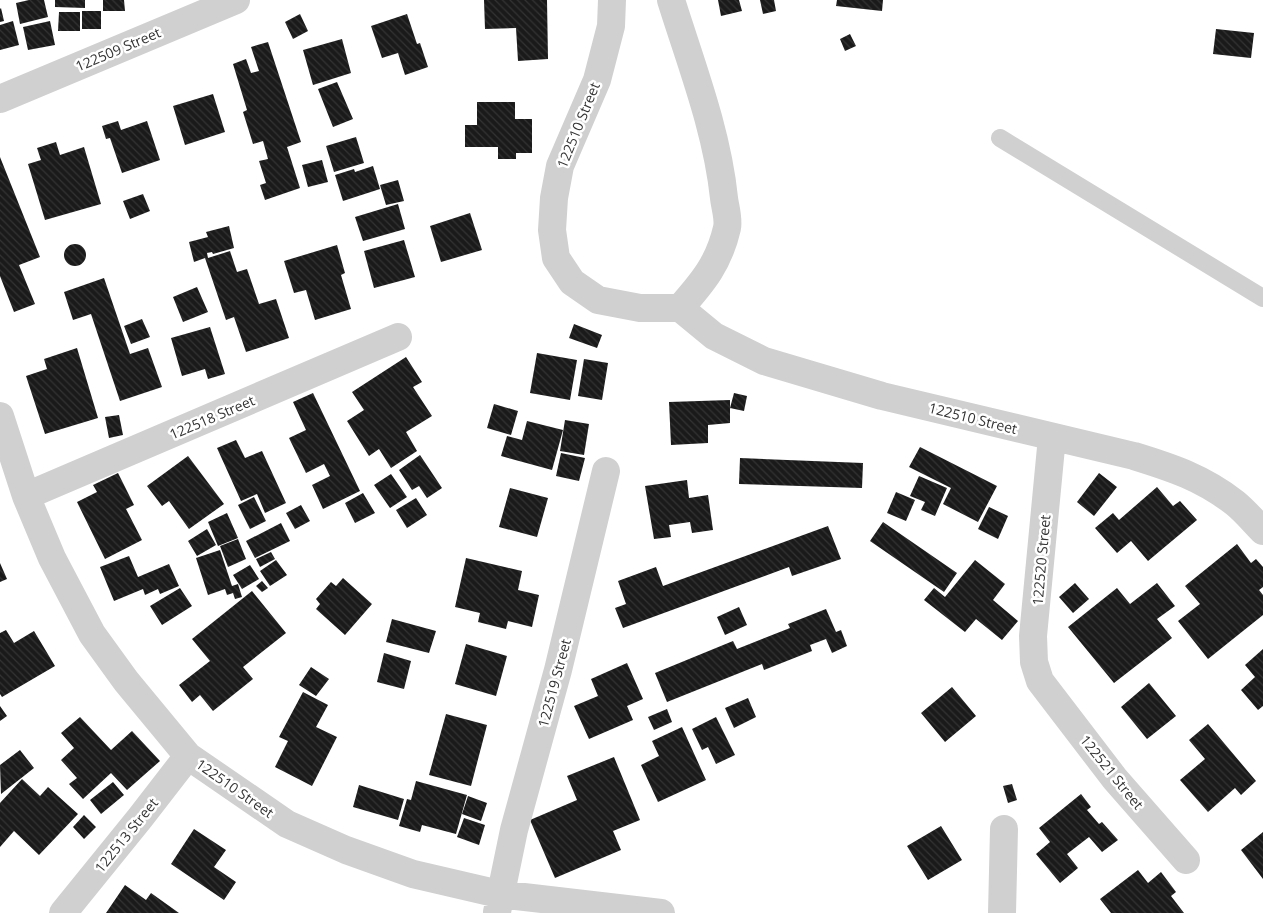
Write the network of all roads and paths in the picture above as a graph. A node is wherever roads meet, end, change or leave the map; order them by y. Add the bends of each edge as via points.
1 (236, 0) edge
2 (612, 0) edge
3 (671, 0) edge
4 (0, 99) edge
5 (1000, 138) dead end
6 (1263, 298) edge
7 (680, 308) junction
8 (398, 337) dead end
9 (0, 416) edge
10 (1052, 437) junction
11 (606, 471) dead end
12 (26, 496) junction
13 (1263, 531) edge
14 (1040, 681) joint
15 (188, 756) junction
16 (1004, 829) dead end
17 (1186, 860) dead end
18 (498, 903) edge
19 (63, 913) edge
20 (661, 913) edge
21 (1002, 913) edge

1 - 4 street, 122509 Street
2 - 7 street, 122510 Street via 611,26 597,80 560,166 552,230 556,258 572,282 598,300 640,308
3 - 7 street via 704,103 722,174 728,225 721,250 706,278
5 - 6 lane
7 - 10 street, 122510 Street via 714,336 764,361 882,396
8 - 12 street, 122518 Street
9 - 12 street, 122510 Street
10 - 13 street, 122510 Street via 1134,456 1206,482 1236,504
10 - 14 street, 122520 Street via 1034,636 1034,662
11 - 18 street, 122519 Street
12 - 15 street, 122510 Street via 52,558 92,634
14 - 17 street, 122521 Street via 1115,778
15 - 18 street, 122510 Street via 287,824 346,850
15 - 19 street, 122513 Street
16 - 21 street
18 - 20 street, 122510 Street

